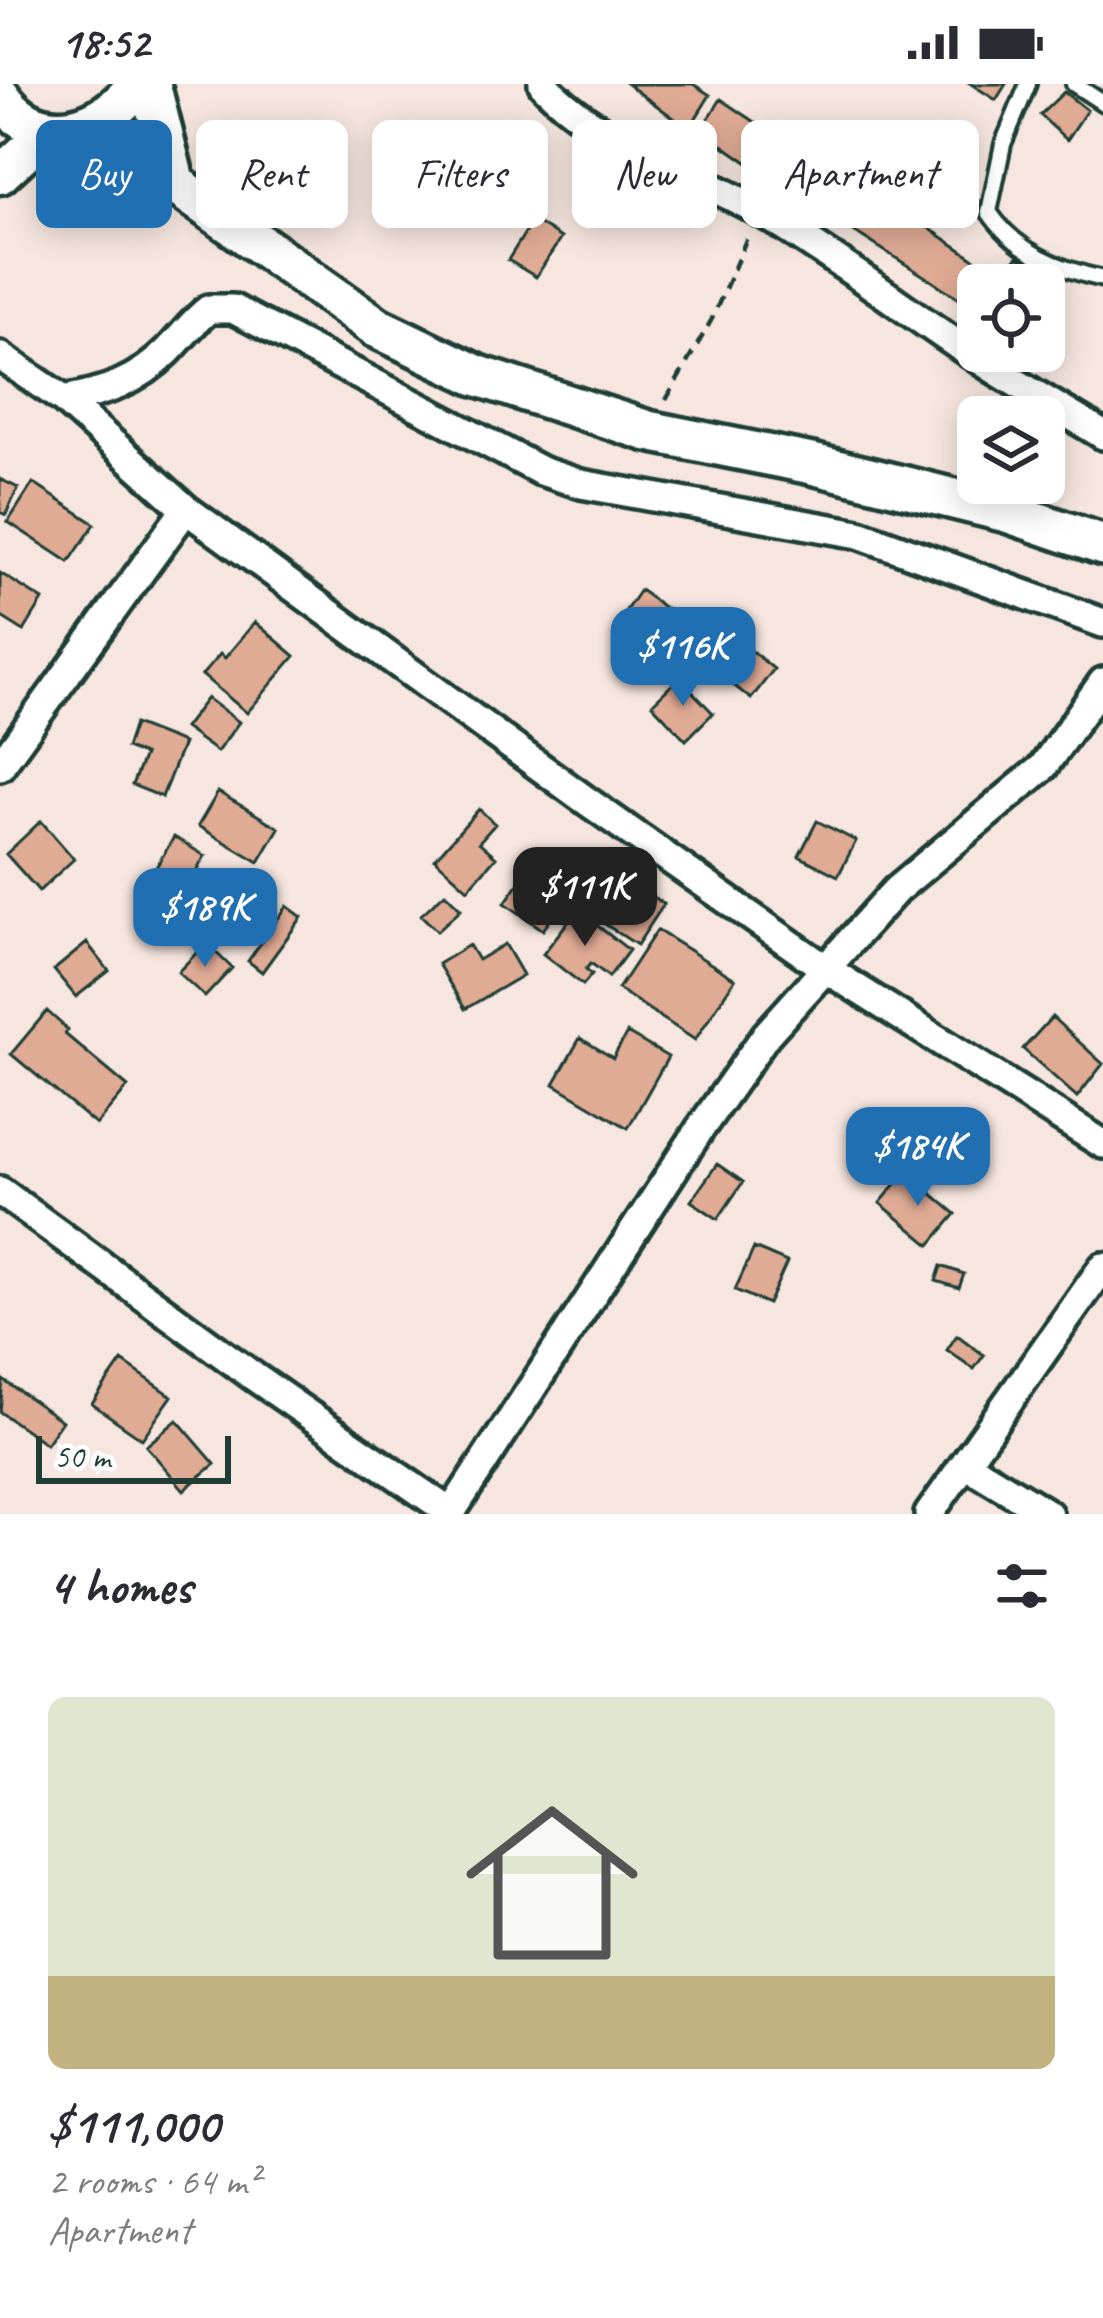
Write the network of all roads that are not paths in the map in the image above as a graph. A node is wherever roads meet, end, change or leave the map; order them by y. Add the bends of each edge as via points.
1 (137, 84) edge
2 (150, 84) edge
3 (543, 84) edge
4 (1028, 84) edge
5 (1082, 85) edge
6 (0, 96) edge
7 (1103, 103) edge
8 (101, 120) edge
9 (36, 121) edge
10 (36, 150) edge
11 (0, 175) edge
12 (172, 182) edge
13 (175, 184) junction
14 (1103, 279) edge
15 (0, 356) edge
16 (64, 400) junction
17 (1103, 435) edge
18 (186, 509) junction
19 (1103, 545) edge
20 (1103, 623) edge
21 (1103, 682) edge
22 (0, 766) edge
23 (823, 967) junction
24 (1103, 1144) edge
25 (0, 1191) edge
26 (1103, 1267) edge
27 (966, 1463) junction
28 (451, 1514) edge
29 (929, 1514) edge
30 (1048, 1514) edge

1 - 8 main road
2 - 13 main road
3 - 17 street via 653,159 761,213
4 - 14 lane via 1003,144 989,212 1004,235 1063,270
5 - 7 lane
6 - 9 main road
10 - 11 street
12 - 13 main road
13 - 19 main road via 378,328 476,375 648,431 1007,512
15 - 16 street
16 - 18 street
16 - 20 street via 132,381 209,309 233,309 541,471 859,534
18 - 22 street
18 - 23 street
21 - 23 street via 1043,767 896,890
23 - 24 street
23 - 28 street via 700,1129
25 - 28 street
26 - 27 street
27 - 29 street
27 - 30 street

